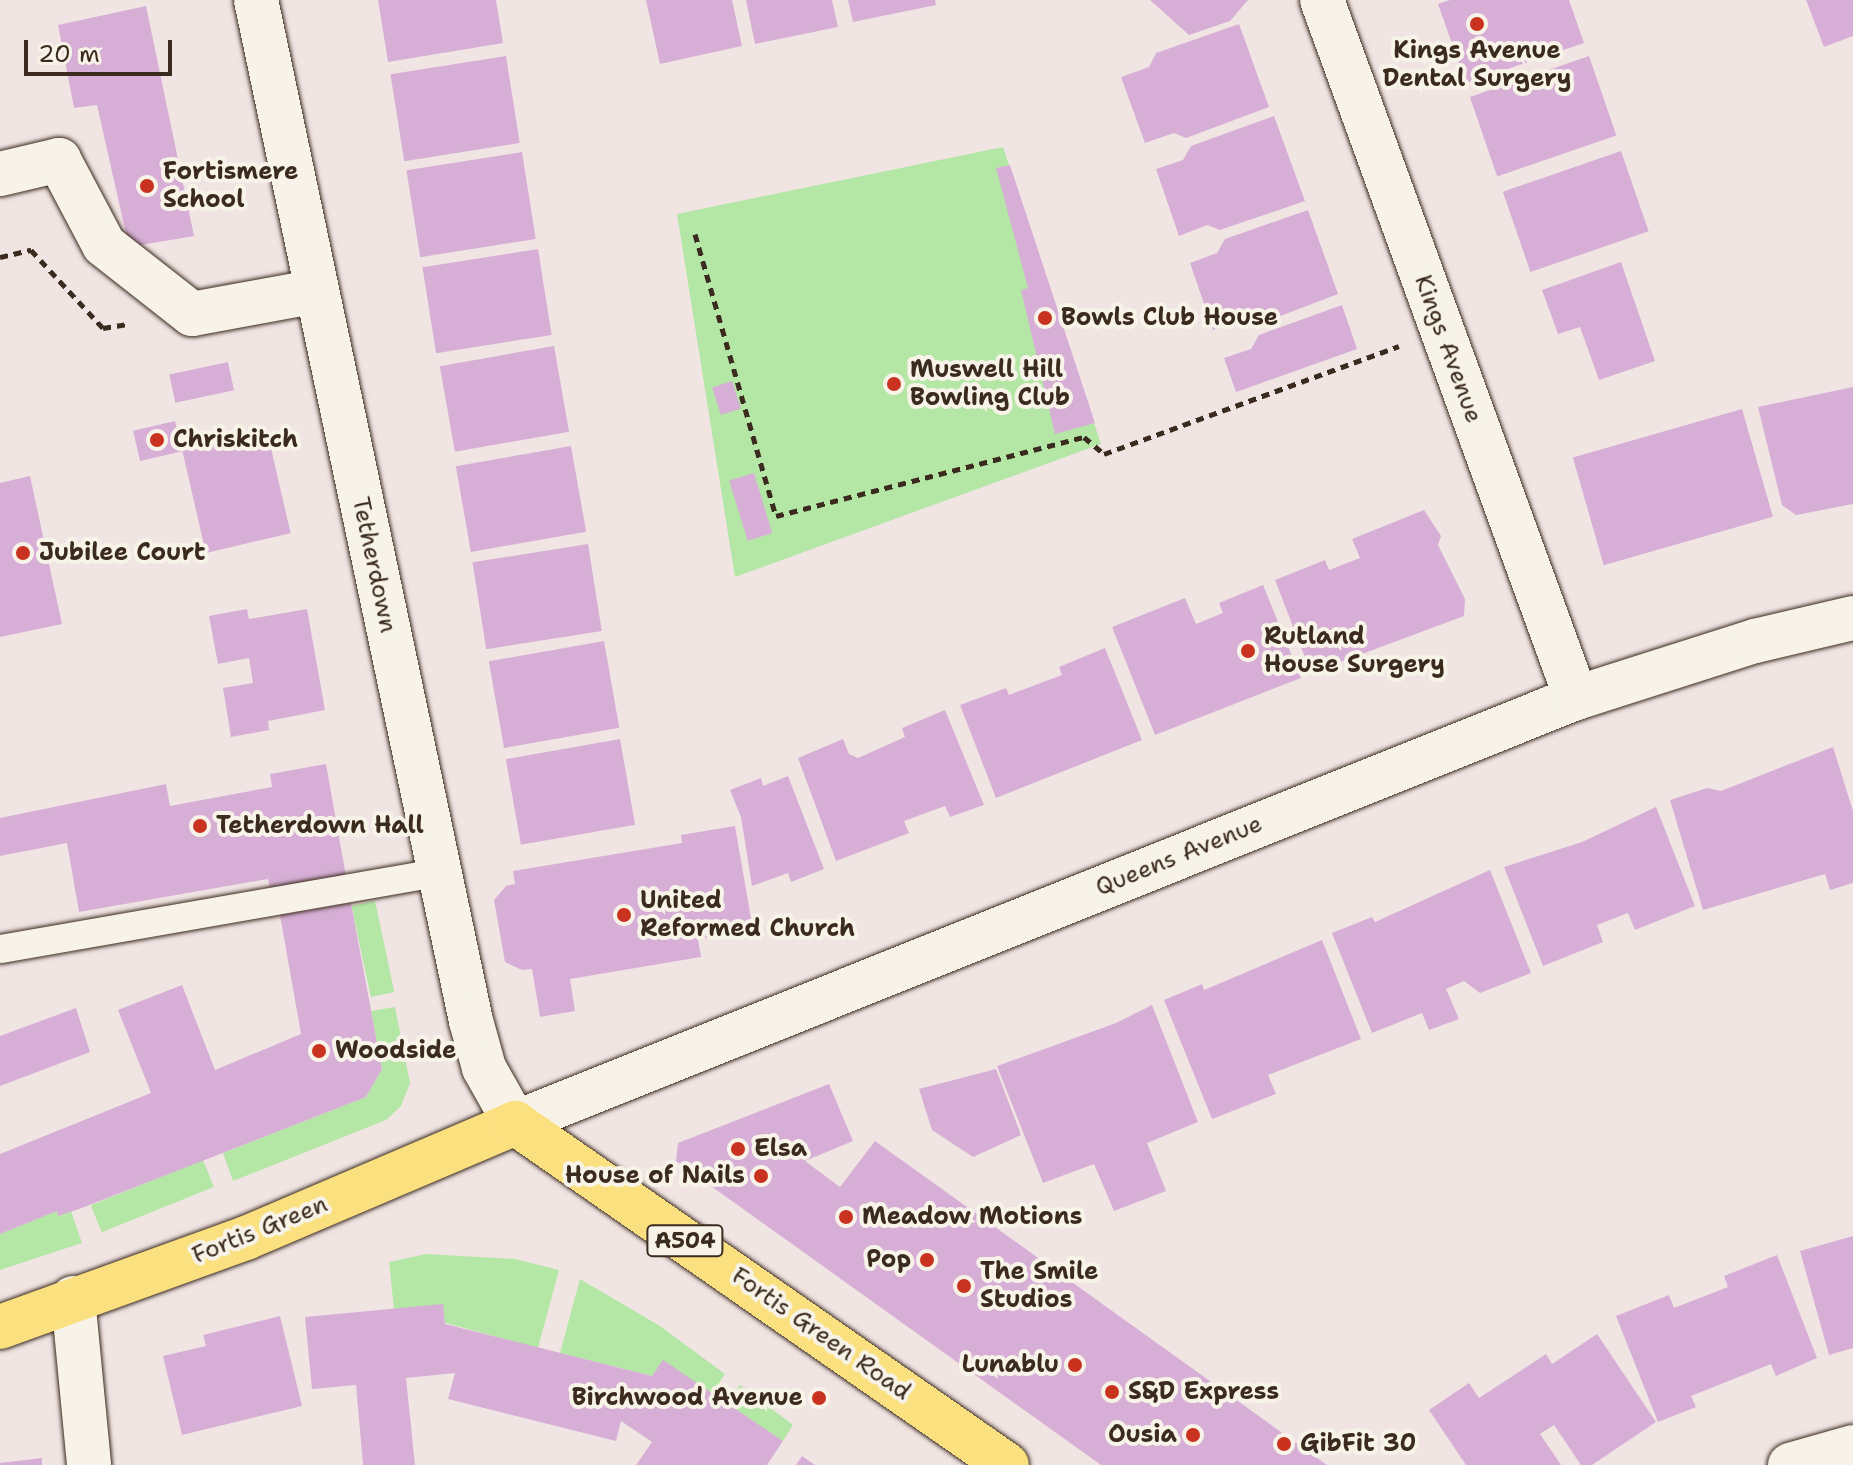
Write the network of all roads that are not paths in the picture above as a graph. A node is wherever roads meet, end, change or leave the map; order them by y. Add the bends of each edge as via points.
1 (256, 0) edge
2 (1322, 0) edge
3 (0, 174) edge
4 (317, 291) junction
5 (1853, 618) edge
6 (1576, 698) junction
7 (438, 873) junction
8 (1, 949) edge
9 (515, 1123) junction
10 (73, 1298) junction
11 (0, 1327) edge
12 (1853, 1447) edge
13 (1005, 1464) edge
14 (89, 1465) edge
15 (1790, 1465) edge

1 - 4 street, Tetherdown
2 - 6 street, Kings Avenue
3 - 4 street via 59,160 104,245 192,314
4 - 7 street, Tetherdown
5 - 6 street, Queens Avenue via 1755,641
6 - 9 street, Queens Avenue
7 - 8 lane
7 - 9 street, Tetherdown via 479,1057
9 - 10 main road, Fortis Green via 246,1238
9 - 13 main road, Fortis Green Road / A504
10 - 11 main road, Fortis Green
10 - 14 street
12 - 15 street

